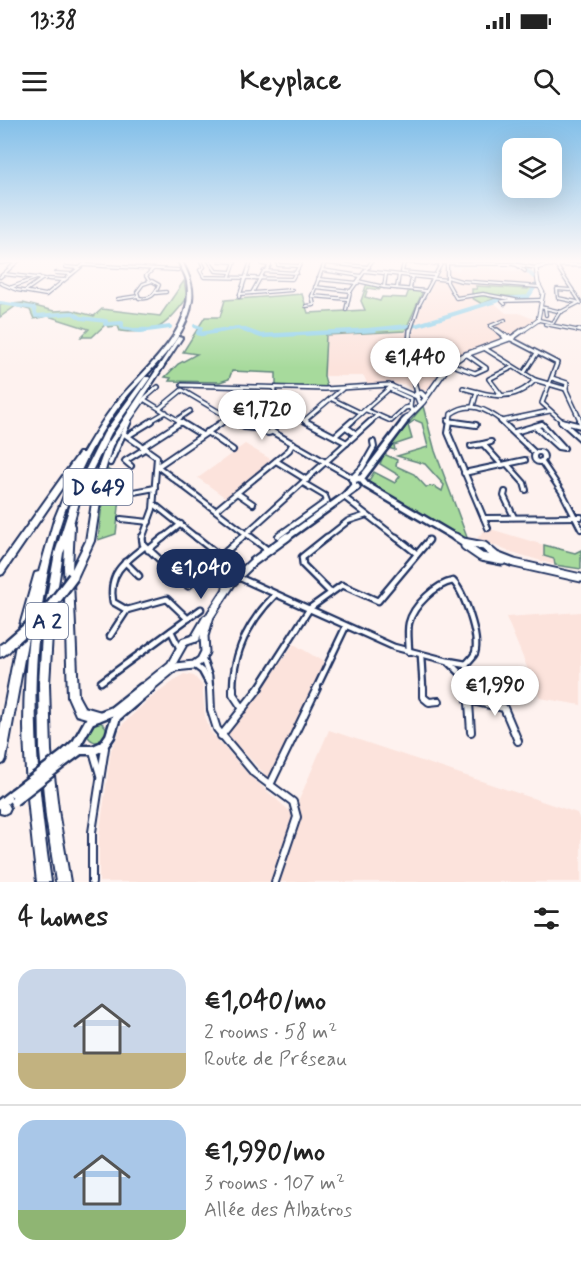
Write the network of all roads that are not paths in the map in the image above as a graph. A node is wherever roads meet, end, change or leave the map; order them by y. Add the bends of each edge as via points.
1 (312, 296) edge
2 (152, 297) edge
3 (189, 297) edge
4 (196, 297) edge
5 (319, 297) edge
6 (423, 297) edge
7 (499, 297) edge
8 (541, 297) edge
9 (558, 297) edge
10 (139, 298) junction
11 (118, 299) dead end
12 (348, 299) joint
13 (514, 299) junction
14 (540, 300) junction
15 (580, 302) edge
16 (138, 303) dead end
17 (505, 304) dead end
18 (306, 306) dead end
19 (540, 307) junction
20 (545, 308) junction
21 (346, 310) dead end
22 (562, 312) junction
23 (546, 315) dead end
24 (504, 320) dead end
25 (538, 321) junction
26 (581, 331) edge
27 (508, 338) junction
28 (501, 342) joint
29 (483, 348) junction
30 (537, 352) junction
31 (466, 354) junction
32 (450, 364) junction
33 (514, 367) junction
34 (524, 373) junction
35 (147, 378) junction
36 (552, 378) junction
37 (535, 380) junction
38 (357, 382) dead end
39 (337, 383) dead end
40 (549, 385) junction
41 (158, 387) dead end
42 (181, 387) junction
43 (391, 387) junction
44 (358, 388) junction
45 (463, 388) dead end
46 (276, 389) junction
47 (340, 389) junction
48 (566, 390) junction
49 (430, 391) joint
50 (477, 392) junction
51 (420, 395) junction
52 (502, 396) junction
53 (332, 399) junction
54 (145, 400) junction
55 (273, 404) junction
56 (247, 405) dead end
57 (473, 406) junction
58 (160, 408) junction
59 (412, 409) junction
60 (366, 410) junction
61 (549, 410) junction
62 (190, 411) dead end
63 (166, 412) junction
64 (361, 413) junction
65 (378, 416) junction
66 (109, 417) junction
67 (229, 417) junction
68 (305, 420) junction
69 (179, 421) junction
70 (448, 421) junction
71 (501, 421) junction
72 (560, 421) junction
73 (581, 424) edge
74 (476, 425) dead end
75 (535, 426) junction
76 (346, 427) junction
77 (270, 428) junction
78 (207, 432) junction
79 (514, 433) junction
80 (123, 434) junction
81 (356, 434) junction
82 (129, 435) junction
83 (202, 435) junction
84 (335, 436) junction
85 (581, 439) edge
86 (373, 442) dead end
87 (490, 442) dead end
88 (292, 443) junction
89 (347, 443) junction
90 (483, 444) junction
91 (471, 446) dead end
92 (145, 447) junction
93 (233, 450) dead end
94 (531, 457) junction
95 (276, 461) junction
96 (541, 461) junction
97 (110, 463) dead end
98 (326, 463) junction
99 (507, 464) junction
100 (502, 465) junction
101 (131, 466) dead end
102 (157, 466) junction
103 (85, 473) junction
104 (464, 473) junction
105 (305, 481) junction
106 (357, 482) junction
107 (155, 488) junction
108 (526, 490) dead end
109 (505, 492) dead end
110 (129, 493) dead end
111 (237, 493) junction
112 (344, 497) junction
113 (154, 504) junction
114 (253, 504) dead end
115 (216, 510) junction
116 (367, 515) junction
117 (514, 517) junction
118 (578, 517) edge
119 (484, 518) junction
120 (121, 519) dead end
121 (58, 521) junction
122 (148, 522) junction
123 (181, 524) junction
124 (488, 528) dead end
125 (581, 529) edge
126 (248, 534) junction
127 (278, 536) dead end
128 (429, 540) dead end
129 (146, 549) junction
130 (476, 550) junction
131 (269, 551) junction
132 (416, 554) junction
133 (488, 554) junction
134 (222, 557) junction
135 (125, 562) junction
136 (0, 571) edge
137 (139, 576) dead end
138 (237, 576) junction
139 (581, 579) edge
140 (230, 585) junction
141 (330, 592) junction
142 (275, 595) junction
143 (201, 609) dead end
144 (127, 610) junction
145 (309, 610) junction
146 (188, 619) junction
147 (346, 626) junction
148 (173, 633) junction
149 (110, 636) dead end
150 (191, 639) junction
151 (204, 644) junction
152 (179, 651) junction
153 (0, 652) edge
154 (409, 652) junction
155 (421, 655) junction
156 (203, 657) junction
157 (448, 661) junction
158 (184, 664) junction
159 (466, 664) junction
160 (194, 665) junction
161 (466, 679) junction
162 (101, 682) dead end
163 (210, 687) junction
164 (468, 700) junction
165 (439, 701) dead end
166 (243, 709) junction
167 (100, 716) junction
168 (112, 727) junction
169 (4, 731) junction
170 (471, 732) dead end
171 (81, 736) junction
172 (221, 736) junction
173 (518, 741) dead end
174 (107, 742) junction
175 (0, 749) edge
176 (89, 750) junction
177 (65, 758) junction
178 (0, 759) edge
179 (100, 783) junction
180 (270, 785) junction
181 (5, 804) edge
182 (44, 882) edge
183 (63, 882) edge
184 (92, 882) edge
185 (274, 882) edge

1 - 18 street via 314,305
2 - 10 street
3 - 35 highway, A 2 via 187,312 173,340
4 - 35 highway, A 2 via 180,338
5 - 12 street
6 - 51 street via 410,326 408,345
7 - 13 street
8 - 14 main road
9 - 15 street
10 - 11 street
10 - 16 street
12 - 21 street
13 - 14 street
13 - 17 street via 502,301
14 - 19 main road
15 - 22 street
19 - 20 street
19 - 25 main road
20 - 22 street
20 - 23 street
22 - 25 street via 553,323
24 - 27 street via 490,326
25 - 26 street
25 - 27 main road
27 - 28 main road
27 - 30 street
28 - 29 main road
29 - 31 main road
29 - 33 street
30 - 34 street
30 - 36 street via 558,364
31 - 32 main road
31 - 32 street via 486,368 475,373
32 - 49 main road
33 - 34 street
33 - 52 street via 489,379
34 - 37 street
35 - 66 highway, A 2
35 - 103 highway, A 2 via 110,426
35 - 153 highway, D 649, bridge via 105,454 90,538 74,577 48,610
36 - 40 street
36 - 48 street via 567,383
37 - 40 street
37 - 52 street via 520,395
38 - 44 street
39 - 47 street
40 - 48 street
40 - 61 street via 542,402
41 - 54 street
42 - 46 street
42 - 58 street
42 - 67 street
43 - 44 street
43 - 51 street
43 - 59 street via 411,399
43 - 60 street
44 - 47 street
45 - 50 street
46 - 47 street
46 - 55 street
47 - 53 street
48 - 73 street
49 - 51 main road
50 - 52 street
50 - 57 street
51 - 59 main road via 420,404
53 - 64 street
53 - 68 street
54 - 58 street
54 - 80 street
55 - 68 street
55 - 77 street
56 - 67 street
57 - 70 street via 455,410
57 - 71 street
58 - 63 street
59 - 65 street via 405,408 391,421
59 - 106 main road
60 - 64 street
60 - 65 street
61 - 71 street
61 - 72 street
62 - 69 street
63 - 69 street
63 - 82 street
64 - 76 street
65 - 81 street
66 - 121 highway, A 2 via 77,472
66 - 136 highway, D 649
67 - 77 street via 247,428
67 - 78 street
68 - 84 street
69 - 83 street
69 - 92 street
70 - 74 street
70 - 104 street via 448,432
71 - 79 street
72 - 73 street
72 - 85 street
75 - 75 street via 542,424 564,447 558,447
75 - 79 street
76 - 81 street
76 - 84 street
77 - 88 street
78 - 83 street
78 - 93 street
79 - 94 street
80 - 82 street
80 - 97 street
81 - 89 street
82 - 92 street
83 - 102 street
84 - 89 street
86 - 106 street
87 - 90 street
88 - 95 street
88 - 98 street
89 - 98 street
90 - 91 street
90 - 100 street
92 - 101 street via 125,461
92 - 102 street via 157,456
94 - 96 street
94 - 96 street via 544,456
94 - 99 street
95 - 105 street
95 - 111 street
96 - 118 street
98 - 105 street
98 - 106 street
99 - 100 street
99 - 108 street
100 - 104 street
102 - 107 street
102 - 115 street
103 - 167 highway via 68,540 72,690 78,710
103 - 183 highway, A 2 via 57,556 45,656 46,749
104 - 119 street
105 - 126 street
105 - 127 street via 327,501
106 - 112 main road
106 - 130 main road
107 - 110 street
107 - 113 street
109 - 117 street
111 - 114 street
111 - 115 street
112 - 116 street
112 - 131 main road
113 - 122 street
113 - 123 street
115 - 126 street
116 - 132 street
116 - 141 street via 347,522 302,557 303,565
117 - 118 street
117 - 119 street
118 - 125 street
119 - 124 street
120 - 122 street
121 - 169 highway via 44,555 26,622
121 - 182 highway, A 2 via 38,603 30,694 33,792
122 - 129 street via 142,538
123 - 129 street
123 - 134 street
126 - 131 street
126 - 134 street
128 - 132 street
129 - 134 street via 186,585
129 - 135 street
130 - 133 main road
130 - 133 main road via 483,546
131 - 138 main road
132 - 141 street via 378,601 371,601 347,586
133 - 139 main road
135 - 137 street
135 - 144 street via 110,582 112,602
138 - 140 main road
138 - 142 street
140 - 150 main road via 217,598 200,632
140 - 151 main road via 210,616
141 - 145 street
142 - 145 street
142 - 166 street via 259,611 237,652 233,696
143 - 146 street
144 - 146 street via 166,599
144 - 149 street
145 - 147 street
145 - 166 street via 273,670
146 - 148 street
147 - 154 street
147 - 180 street
148 - 150 street
148 - 152 street
148 - 162 street
150 - 151 main road
150 - 152 main road
151 - 156 main road
152 - 158 main road
152 - 167 main road via 169,667 117,708
154 - 155 street
154 - 159 street via 412,615 441,584 451,581 463,592 475,645
155 - 157 street
155 - 165 street via 423,698
156 - 160 main road
156 - 163 street
157 - 159 street
157 - 161 street
158 - 160 main road
158 - 168 main road via 124,709
159 - 161 street
160 - 163 street via 203,672
161 - 164 street
163 - 172 street via 212,715
164 - 170 street
164 - 173 street via 504,708
166 - 172 street
167 - 168 main road via 110,719
167 - 171 main road via 86,724
168 - 174 main road
169 - 175 highway
169 - 178 highway
171 - 176 main road via 81,743
171 - 177 main road
172 - 180 street
174 - 176 main road
174 - 179 street
176 - 177 main road
176 - 179 street via 98,760
177 - 181 main road, bridge
179 - 184 street via 92,832
180 - 185 street via 294,802 297,813

